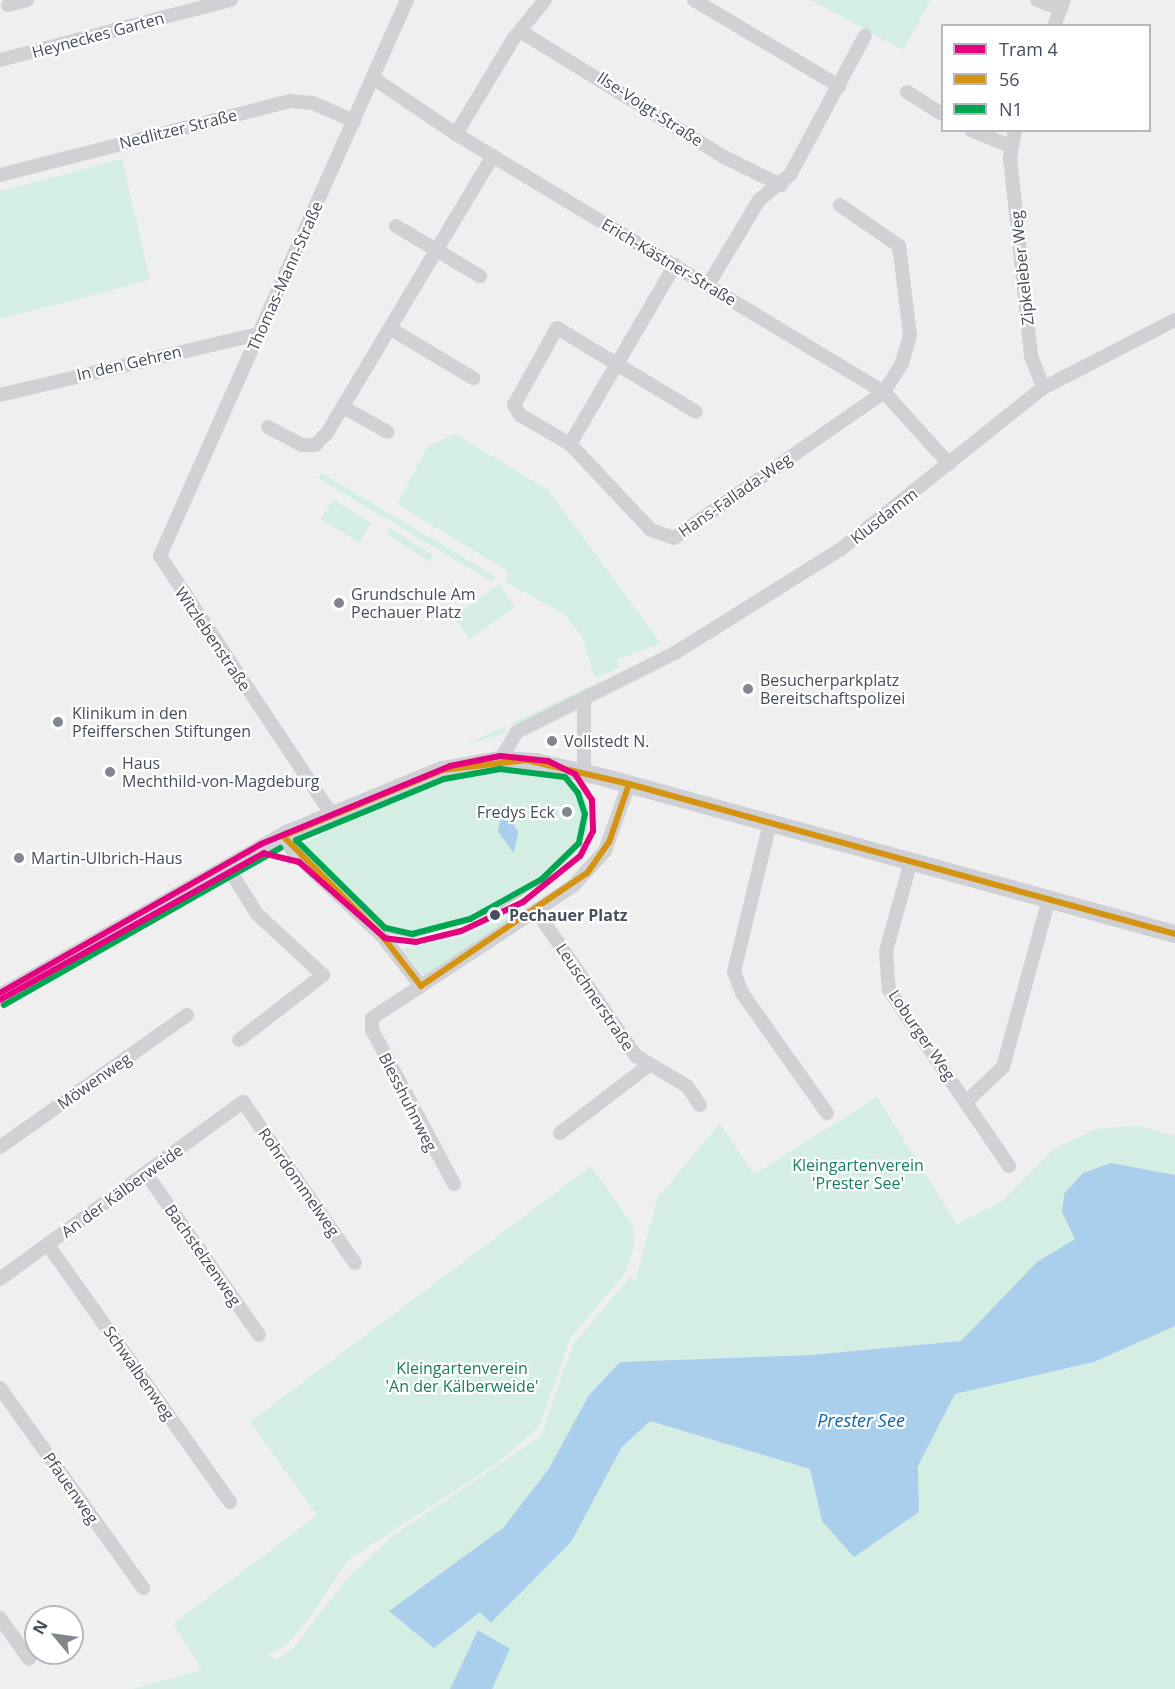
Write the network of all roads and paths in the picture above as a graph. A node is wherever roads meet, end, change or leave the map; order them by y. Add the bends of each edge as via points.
1 (27, 0) edge
2 (231, 0) edge
3 (407, 0) edge
4 (545, 0) edge
5 (694, 0) edge
6 (1036, 0) edge
7 (1062, 4) edge
8 (8, 5) dead end
9 (1055, 24) edge
10 (520, 31) junction
11 (865, 36) dead end
12 (0, 60) edge
13 (373, 78) junction
14 (839, 86) junction
15 (908, 92) dead end
16 (941, 113) edge
17 (354, 121) junction
18 (975, 132) edge
19 (1015, 132) edge
20 (456, 134) junction
21 (1011, 146) junction
22 (493, 156) junction
23 (0, 175) edge
24 (781, 185) junction
25 (840, 205) dead end
26 (396, 226) dead end
27 (437, 250) junction
28 (675, 266) junction
29 (480, 276) dead end
30 (708, 285) junction
31 (1175, 320) edge
32 (391, 328) junction
33 (259, 334) junction
34 (617, 365) junction
35 (473, 378) dead end
36 (1043, 387) junction
37 (884, 392) junction
38 (0, 395) edge
39 (343, 407) junction
40 (696, 412) dead end
41 (268, 427) dead end
42 (388, 432) dead end
43 (570, 444) junction
44 (949, 464) junction
45 (162, 551) joint
46 (584, 699) junction
47 (500, 760) junction
48 (577, 771) junction
49 (628, 784) junction
50 (332, 815) junction
51 (770, 823) junction
52 (283, 836) junction
53 (911, 861) junction
54 (227, 866) junction
55 (1049, 899) junction
56 (537, 912) junction
57 (1175, 934) edge
58 (421, 986) junction
59 (0, 996) edge
60 (187, 1016) dead end
61 (239, 1040) dead end
62 (648, 1066) junction
63 (967, 1101) junction
64 (243, 1102) joint
65 (700, 1105) dead end
66 (827, 1113) dead end
67 (560, 1133) dead end
68 (0, 1147) edge
69 (1009, 1166) dead end
70 (147, 1175) junction
71 (454, 1184) dead end
72 (48, 1245) junction
73 (355, 1263) dead end
74 (0, 1279) edge
75 (259, 1335) dead end
76 (0, 1388) edge
77 (230, 1502) dead end
78 (143, 1588) dead end
79 (0, 1618) edge
80 (24, 1652) edge

1 - 8 street
2 - 12 street, Heyneckes Garten
3 - 13 street, Thomas-Mann-Straße
4 - 10 street
5 - 14 street
6 - 7 street
7 - 9 street
10 - 20 street
10 - 24 street, Ilse-Voigt-Straße via 618,87 642,108 724,157
11 - 14 street
13 - 17 street, Thomas-Mann-Straße
13 - 20 street, Erich-Kästner-Straße
14 - 24 street
15 - 16 street
17 - 23 street, Nedlitzer Straße via 313,102 291,101
17 - 33 street, Thomas-Mann-Straße
18 - 21 street
19 - 21 street, Zipkeleber Weg
20 - 22 street, Erich-Kästner-Straße
21 - 36 street, Zipkeleber Weg via 1031,356
22 - 27 street
22 - 28 street, Erich-Kästner-Straße
24 - 30 street via 759,200
25 - 37 street via 893,239 901,250 909,344
26 - 27 street
27 - 29 street
27 - 32 street
28 - 30 street, Erich-Kästner-Straße
28 - 34 street
30 - 37 street, Erich-Kästner-Straße
31 - 36 street, Klusdamm
32 - 35 street
32 - 39 street
33 - 38 street, In den Gehren
33 - 45 street, Thomas-Mann-Straße
34 - 40 street, Hans-Fallada-Weg
34 - 43 street
34 - 43 street, Hans-Fallada-Weg via 557,328 514,408
36 - 44 street, Klusdamm
37 - 43 street, Hans-Fallada-Weg via 674,538 651,530
37 - 44 street, Erich-Kästner-Straße
39 - 41 street via 315,445 302,445
39 - 42 street
44 - 46 street, Klusdamm via 858,537 754,607
45 - 50 street, Witzlebenstraße via 162,563
46 - 47 street, Klusdamm via 516,732
46 - 48 street
47 - 48 main road
47 - 50 main road via 442,770
48 - 49 main road
49 - 51 main road
49 - 56 street via 600,859
50 - 52 main road
51 - 53 main road
51 - 66 street via 734,972 742,993
52 - 54 main road
52 - 58 street via 294,854 382,937
53 - 55 main road
53 - 63 street, Loburger Weg via 886,951 889,987
54 - 59 main road
54 - 61 street via 257,915 323,975
55 - 57 main road
55 - 63 street via 1003,1067
56 - 58 street
56 - 62 street, Leuschnerstraße via 636,1056
58 - 71 street, Blesshuhnweg via 372,1018 372,1030
60 - 68 street, Möwenweg
62 - 65 street, Leuschnerstraße via 687,1086
62 - 67 street
63 - 69 street, Loburger Weg
64 - 70 street, An der Kälberweide
64 - 73 street, Rohrdommelweg
70 - 72 street, An der Kälberweide
70 - 75 street, Bachstelzenweg
72 - 74 street, An der Kälberweide
72 - 77 street, Schwalbenweg
76 - 78 street, Pfauenweg
79 - 80 street

